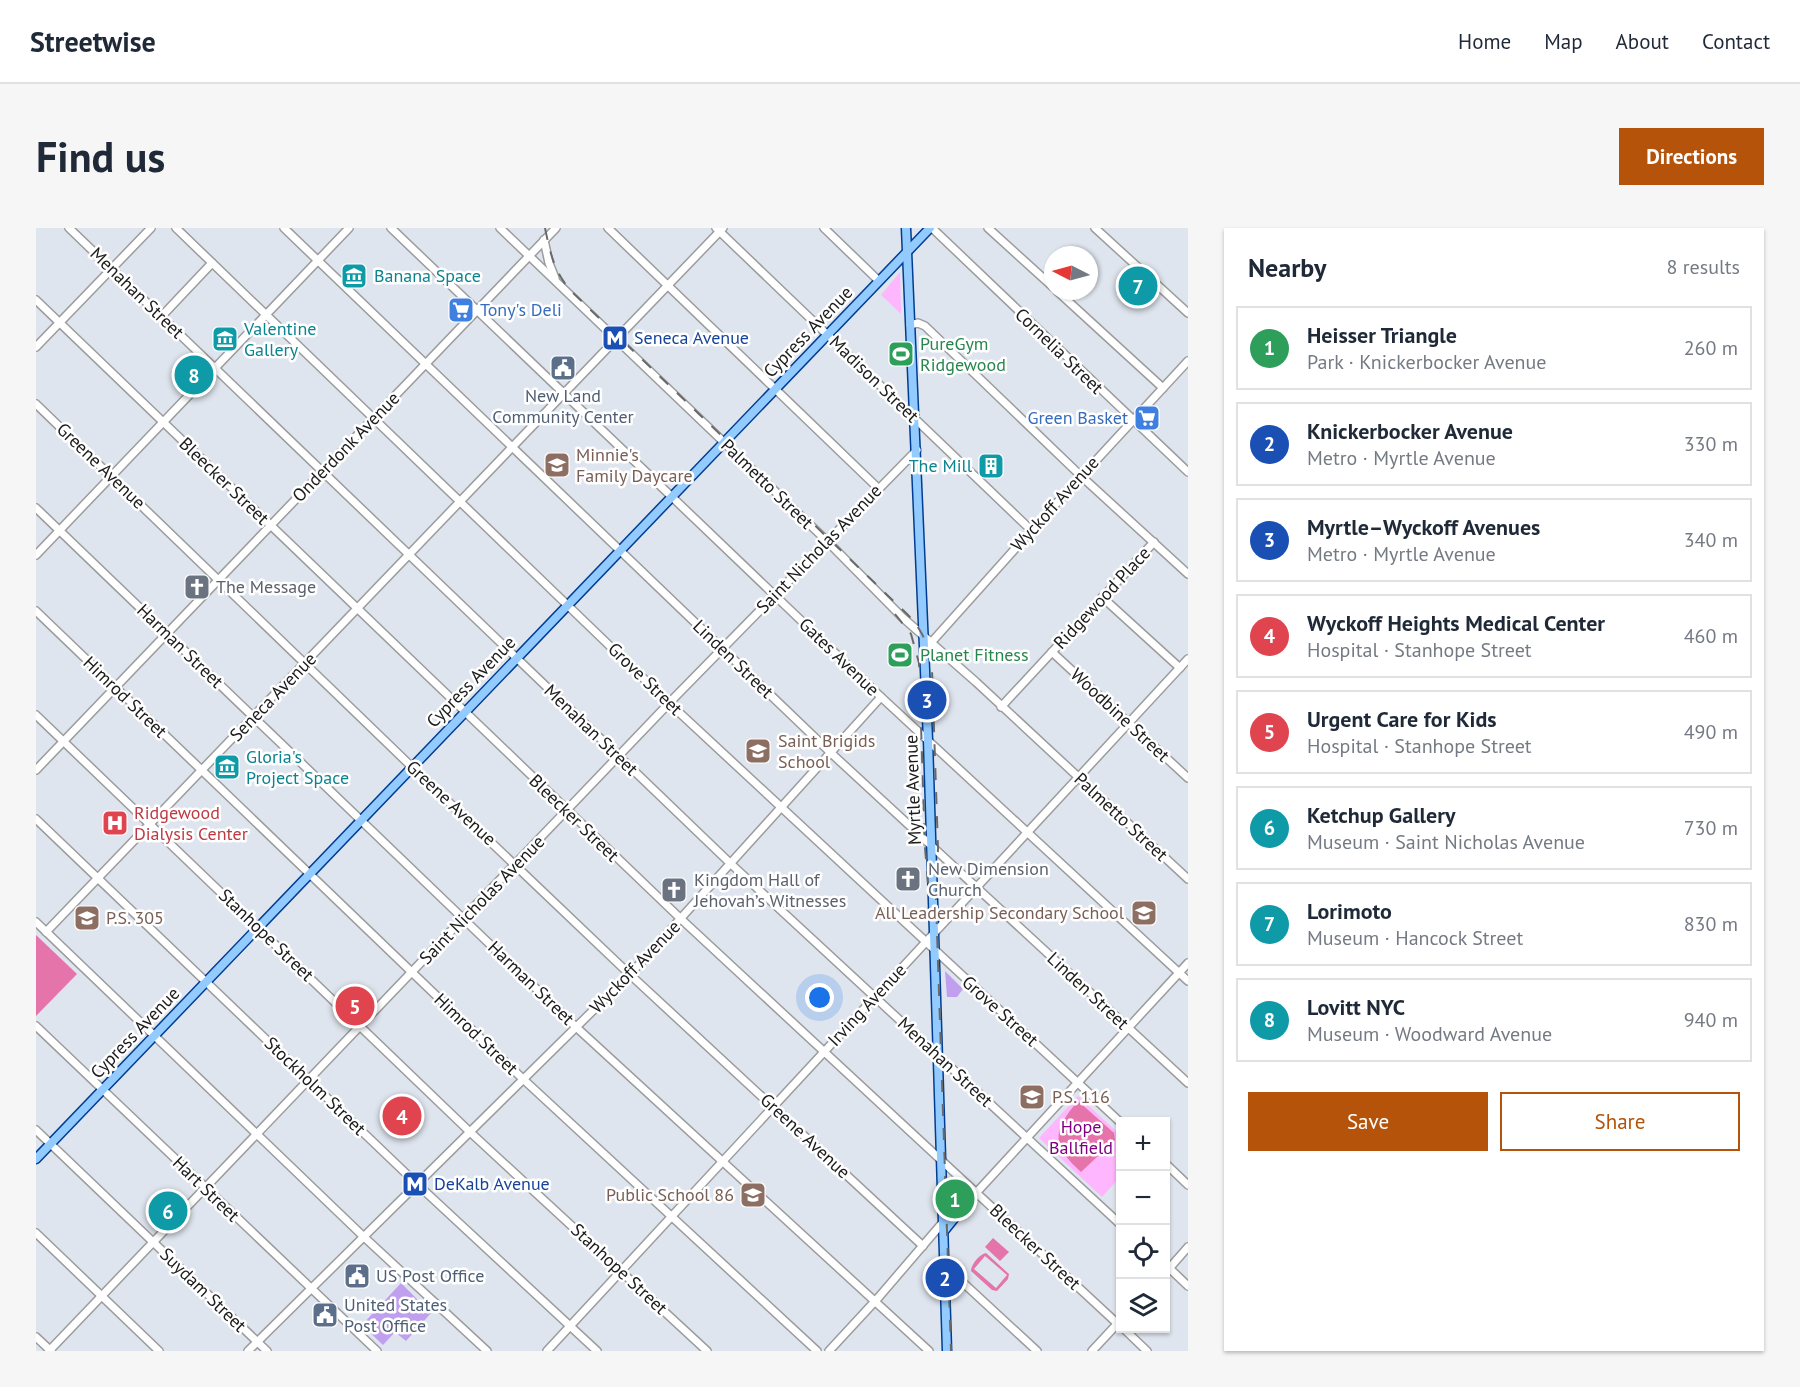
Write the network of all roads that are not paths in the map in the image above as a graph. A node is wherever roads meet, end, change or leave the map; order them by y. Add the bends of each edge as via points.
1 (69, 228) edge
2 (151, 228) edge
3 (176, 228) edge
4 (284, 228) edge
5 (349, 228) edge
6 (391, 228) edge
7 (501, 228) edge
8 (556, 228) edge
9 (608, 228) edge
10 (824, 228) edge
11 (906, 228) edge
12 (931, 228) edge
13 (988, 228) edge
14 (1095, 228) edge
15 (720, 229) edge
16 (544, 240) junction
17 (907, 252) junction
18 (530, 256) junction
19 (318, 260) junction
20 (212, 263) junction
21 (111, 269) junction
22 (1044, 279) edge
23 (879, 281) junction
24 (558, 283) junction
25 (668, 285) junction
26 (36, 300) edge
27 (1067, 300) edge
28 (477, 310) junction
29 (266, 314) junction
30 (1188, 314) edge
31 (161, 317) junction
32 (60, 323) junction
33 (910, 325) junction
34 (828, 335) junction
35 (616, 339) junction
36 (36, 347) edge
37 (426, 364) junction
38 (1186, 366) edge
39 (214, 368) junction
40 (1163, 388) junction
41 (776, 389) junction
42 (564, 393) junction
43 (36, 404) edge
44 (374, 418) junction
45 (916, 420) junction
46 (1132, 420) junction
47 (163, 422) junction
48 (724, 443) junction
49 (512, 447) junction
50 (917, 450) junction
51 (322, 472) junction
52 (1188, 472) edge
53 (111, 476) junction
54 (1081, 476) junction
55 (878, 488) junction
56 (672, 497) junction
57 (460, 501) junction
58 (36, 508) edge
59 (270, 526) junction
60 (60, 530) junction
61 (1031, 530) junction
62 (826, 541) junction
63 (1154, 542) junction
64 (620, 551) junction
65 (36, 555) edge
66 (409, 555) junction
67 (1188, 574) edge
68 (219, 580) junction
69 (774, 596) junction
70 (1102, 597) junction
71 (568, 605) junction
72 (357, 609) junction
73 (36, 611) edge
74 (167, 633) junction
75 (924, 636) junction
76 (931, 643) junction
77 (722, 649) junction
78 (925, 650) junction
79 (1052, 652) junction
80 (517, 659) junction
81 (1188, 659) edge
82 (305, 663) junction
83 (1180, 668) junction
84 (115, 687) junction
85 (881, 697) junction
86 (669, 703) junction
87 (1001, 707) junction
88 (464, 713) junction
89 (36, 715) edge
90 (254, 717) junction
91 (1129, 723) junction
92 (928, 740) junction
93 (63, 741) junction
94 (831, 753) junction
95 (619, 757) junction
96 (412, 767) junction
97 (36, 770) edge
98 (202, 771) junction
99 (1078, 778) junction
100 (1188, 778) edge
101 (781, 808) junction
102 (568, 811) junction
103 (36, 819) edge
104 (361, 821) junction
105 (150, 825) junction
106 (1027, 832) junction
107 (932, 846) junction
108 (730, 864) junction
109 (516, 865) junction
110 (310, 874) junction
111 (98, 878) junction
112 (1188, 879) edge
113 (976, 887) junction
114 (464, 919) junction
115 (681, 919) junction
116 (36, 922) edge
117 (257, 928) junction
118 (46, 932) junction
119 (935, 932) junction
120 (925, 942) junction
121 (935, 952) junction
122 (1188, 963) edge
123 (412, 973) junction
124 (1179, 973) junction
125 (630, 974) junction
126 (1188, 981) edge
127 (206, 982) junction
128 (874, 997) junction
129 (36, 1026) edge
130 (360, 1027) junction
131 (576, 1027) junction
132 (1128, 1028) junction
133 (155, 1036) junction
134 (824, 1052) junction
135 (938, 1056) junction
136 (523, 1079) junction
137 (309, 1080) junction
138 (1078, 1083) junction
139 (1188, 1083) edge
140 (103, 1090) junction
141 (774, 1108) junction
142 (1116, 1118) edge
143 (36, 1130) edge
144 (470, 1132) junction
145 (257, 1134) junction
146 (1027, 1137) junction
147 (50, 1144) junction
148 (36, 1159) edge
149 (722, 1161) junction
150 (941, 1161) junction
151 (1170, 1168) edge
152 (417, 1184) junction
153 (1188, 1185) edge
154 (205, 1188) junction
155 (976, 1192) junction
156 (965, 1205) joint
157 (672, 1216) junction
158 (1116, 1220) edge
159 (944, 1226) junction
160 (36, 1233) edge
161 (364, 1237) junction
162 (153, 1242) junction
163 (923, 1246) junction
164 (1188, 1247) edge
165 (1170, 1265) edge
166 (945, 1266) junction
167 (621, 1271) junction
168 (1170, 1271) edge
169 (1188, 1286) edge
170 (310, 1289) junction
171 (102, 1296) junction
172 (874, 1302) junction
173 (1116, 1321) edge
174 (570, 1326) junction
175 (1116, 1329) edge
176 (1128, 1333) edge
177 (36, 1337) edge
178 (257, 1342) junction
179 (50, 1351) edge
180 (159, 1351) edge
181 (248, 1351) edge
182 (267, 1351) edge
183 (377, 1351) edge
184 (487, 1351) edge
185 (547, 1351) edge
186 (597, 1351) edge
187 (707, 1351) edge
188 (817, 1351) edge
189 (829, 1351) edge
190 (929, 1351) edge
191 (947, 1351) edge
192 (1037, 1351) edge
193 (1092, 1351) edge
194 (1147, 1351) edge

1 - 21 street, Menahan Street
2 - 21 street
3 - 20 street, Grove Street
4 - 19 street, Linden Street
5 - 19 street
6 - 28 street, Gates Avenue
7 - 18 street, Palmetto Street
8 - 16 street, Onderdonk Avenue
9 - 25 street
10 - 23 street
11 - 17 main road, Myrtle Avenue
12 - 17 main road, Cypress Avenue
12 - 46 street, Cornelia Street
13 - 22 street
14 - 30 street
15 - 25 street, Seneca Avenue
15 - 34 street, Madison Street
16 - 18 street, Onderdonk Avenue
16 - 24 street, Palmetto Street
17 - 23 main road, Cypress Avenue
17 - 33 main road, Myrtle Avenue
18 - 24 street, Palmetto Street
18 - 28 street, Onderdonk Avenue
19 - 29 street
19 - 37 street, Linden Street
20 - 29 street, Grove Street
20 - 31 street
21 - 31 street, Menahan Street
21 - 32 street
23 - 34 main road, Cypress Avenue
24 - 35 street, Palmetto Street
25 - 35 street, Seneca Avenue
25 - 41 street
26 - 32 street, Bleecker Street
27 - 40 street
28 - 37 street, Onderdonk Avenue
28 - 42 street, Gates Avenue
29 - 39 street
29 - 44 street, Grove Street
31 - 39 street, Menahan Street
32 - 36 street
32 - 47 street, Bleecker Street
33 - 45 main road, Myrtle Avenue
33 - 54 street via 924,326
34 - 41 main road, Cypress Avenue
34 - 45 street, Madison Street
35 - 42 street, Seneca Avenue
35 - 48 street, Palmetto Street
37 - 44 street, Onderdonk Avenue
37 - 49 street, Linden Street
38 - 40 street, Wyckoff Avenue
39 - 47 street
39 - 51 street, Menahan Street
40 - 46 street, Wyckoff Avenue
41 - 48 main road, Cypress Avenue
41 - 55 street
42 - 49 street, Seneca Avenue
42 - 56 street, Gates Avenue
43 - 53 street, Greene Avenue
44 - 51 street, Onderdonk Avenue
44 - 57 street, Grove Street
45 - 50 main road, Myrtle Avenue
45 - 61 street, Madison Street
46 - 52 street, Cornelia Street
46 - 54 street, Wyckoff Avenue
47 - 53 street
47 - 59 street, Bleecker Street
48 - 56 main road, Cypress Avenue
48 - 62 street, Palmetto Street
49 - 57 street, Seneca Avenue
49 - 64 street, Linden Street
50 - 55 street, Saint Nicholas Avenue
50 - 75 main road, Myrtle Avenue
51 - 59 street, Onderdonk Avenue
51 - 66 street, Menahan Street
53 - 60 street
53 - 68 street, Greene Avenue
54 - 61 street, Wyckoff Avenue
54 - 63 street
55 - 62 street, Saint Nicholas Avenue
56 - 64 main road, Cypress Avenue
56 - 69 street, Gates Avenue
57 - 66 street, Seneca Avenue
57 - 71 street, Grove Street
58 - 60 street, Harman Street
59 - 68 street, Onderdonk Avenue
59 - 72 street, Bleecker Street
60 - 65 street
60 - 74 street, Harman Street
61 - 76 street, Wyckoff Avenue
62 - 69 street, Saint Nicholas Avenue
62 - 75 street, Palmetto Street
63 - 67 street
63 - 70 street, Ridgewood Place
64 - 71 main road, Cypress Avenue
64 - 77 street, Linden Street
66 - 72 street, Seneca Avenue
66 - 80 street, Menahan Street
68 - 74 street, Onderdonk Avenue
68 - 82 street, Greene Avenue
69 - 77 street, Saint Nicholas Avenue
69 - 85 street, Gates Avenue
70 - 79 street, Ridgewood Place
70 - 83 street
71 - 80 main road, Cypress Avenue
71 - 86 street, Grove Street
72 - 82 street, Seneca Avenue
72 - 88 street, Bleecker Street
73 - 84 street, Himrod Street
74 - 84 street, Onderdonk Avenue
74 - 90 street, Harman Street
75 - 76 street, Palmetto Street
75 - 78 main road, Myrtle Avenue
76 - 78 street, Wyckoff Avenue
76 - 87 street, Palmetto Street
77 - 86 street, Saint Nicholas Avenue
77 - 94 street, Linden Street
78 - 92 main road, Myrtle Avenue
79 - 87 street, Ridgewood Place
79 - 91 street, Woodbine Street
80 - 88 main road, Cypress Avenue
80 - 95 street, Menahan Street
81 - 83 street, Irving Avenue
82 - 90 street, Seneca Avenue
82 - 96 street, Greene Avenue
83 - 91 street, Irving Avenue
84 - 93 street, Onderdonk Avenue
84 - 98 street, Himrod Street
85 - 92 street, Gates Avenue
85 - 94 street, Wyckoff Avenue
86 - 95 street, Saint Nicholas Avenue
86 - 101 street, Grove Street
87 - 99 street, Palmetto Street
88 - 96 main road, Cypress Avenue
88 - 102 street, Bleecker Street
89 - 93 street, Stanhope Street
90 - 98 street, Seneca Avenue
90 - 104 street, Harman Street
91 - 99 street, Irving Avenue
91 - 100 street, Woodbine Street
92 - 106 street, Gates Avenue
92 - 107 main road, Myrtle Avenue
93 - 97 street, Onderdonk Avenue
93 - 105 street, Stanhope Street
94 - 101 street, Wyckoff Avenue
94 - 107 street, Linden Street
95 - 102 street, Saint Nicholas Avenue
95 - 108 street, Menahan Street
96 - 104 main road, Cypress Avenue
96 - 109 street, Greene Avenue
98 - 105 street, Seneca Avenue
98 - 110 street, Himrod Street
99 - 106 street, Irving Avenue
99 - 112 street, Palmetto Street
101 - 108 street, Wyckoff Avenue
101 - 120 street, Grove Street
102 - 109 street, Saint Nicholas Avenue
102 - 115 street, Bleecker Street
103 - 111 street, Stockholm Street
104 - 110 main road, Cypress Avenue
104 - 114 street, Harman Street
105 - 111 street, Seneca Avenue
105 - 117 street, Stanhope Street
106 - 113 street, Irving Avenue
106 - 124 street, Gates Avenue
107 - 113 street, Linden Street
107 - 119 main road, Myrtle Avenue
108 - 115 street, Wyckoff Avenue
108 - 128 street, Menahan Street
109 - 114 street, Saint Nicholas Avenue
109 - 125 street, Greene Avenue
110 - 117 main road, Cypress Avenue
110 - 123 street, Himrod Street
111 - 118 street, Seneca Avenue
111 - 127 street, Stockholm Street
113 - 119 street, Irving Avenue
113 - 132 street, Linden Street
114 - 123 street, Saint Nicholas Avenue
114 - 131 street, Harman Street
115 - 125 street, Wyckoff Avenue
115 - 134 street, Bleecker Street
116 - 118 street
117 - 127 main road, Cypress Avenue
117 - 130 street, Stanhope Street
118 - 133 street
119 - 120 street, Irving Avenue
119 - 121 main road, Myrtle Avenue
120 - 121 street, Grove Street
120 - 128 street, Irving Avenue
121 - 135 main road, Myrtle Avenue
121 - 138 street, Grove Street
122 - 124 street
123 - 130 street, Saint Nicholas Avenue
123 - 136 street, Himrod Street
124 - 126 street, Gates Avenue
124 - 132 street
125 - 131 street, Wyckoff Avenue
125 - 141 street, Greene Avenue
127 - 133 main road, Cypress Avenue
127 - 137 street, Stockholm Street
128 - 134 street, Irving Avenue
128 - 135 street, Menahan Street
129 - 140 street, Hart Street
130 - 137 street, Saint Nicholas Avenue
130 - 144 street, Stanhope Street
131 - 136 street, Wyckoff Avenue
131 - 149 street, Harman Street
132 - 138 street
132 - 139 street, Linden Street
133 - 140 main road, Cypress Avenue
133 - 145 street
134 - 141 street, Irving Avenue
134 - 150 street, Bleecker Street
135 - 146 street, Menahan Street
135 - 150 main road, Myrtle Avenue
136 - 144 street, Wyckoff Avenue
136 - 157 street, Himrod Street
137 - 145 street, Saint Nicholas Avenue
137 - 152 street, Stockholm Street
138 - 142 street, Grove Street
138 - 146 street
140 - 147 main road, Cypress Avenue
140 - 154 street, Hart Street
141 - 149 street, Irving Avenue
141 - 163 street, Greene Avenue
143 - 147 street, Suydam Street
144 - 152 street, Wyckoff Avenue
144 - 167 street, Stanhope Street
145 - 154 street, Saint Nicholas Avenue
145 - 161 street
146 - 155 street
146 - 158 street, Menahan Street
147 - 148 main road, Cypress Avenue
147 - 162 street, Suydam Street
149 - 157 street, Irving Avenue
149 - 172 street, Harman Street
150 - 155 street, Bleecker Street
150 - 159 main road, Myrtle Avenue
151 - 153 street
152 - 161 street, Wyckoff Avenue
152 - 174 street, Stockholm Street
154 - 162 street, Saint Nicholas Avenue
154 - 170 street, Hart Street
155 - 156 street
155 - 173 street, Bleecker Street
156 - 159 main road
157 - 167 street, Irving Avenue
157 - 188 street, Himrod Street
159 - 163 street
159 - 166 main road, Myrtle Avenue
160 - 171 street
161 - 170 street, Wyckoff Avenue
161 - 184 street
162 - 171 street, Saint Nicholas Avenue
162 - 178 street, Suydam Street
163 - 172 street
164 - 165 street
166 - 191 main road, Myrtle Avenue
166 - 192 street
167 - 174 street, Irving Avenue
167 - 187 street, Stanhope Street
168 - 169 street
170 - 178 street, Wyckoff Avenue
170 - 183 street, Hart Street
171 - 179 street, Saint Nicholas Avenue
171 - 180 street
172 - 189 street
172 - 190 street, Harman Street
174 - 185 street, Irving Avenue
174 - 186 street, Stockholm Street
175 - 193 street
176 - 194 street, Bleecker Street
177 - 179 street
178 - 181 street, Wyckoff Avenue
178 - 182 street, Suydam Street

